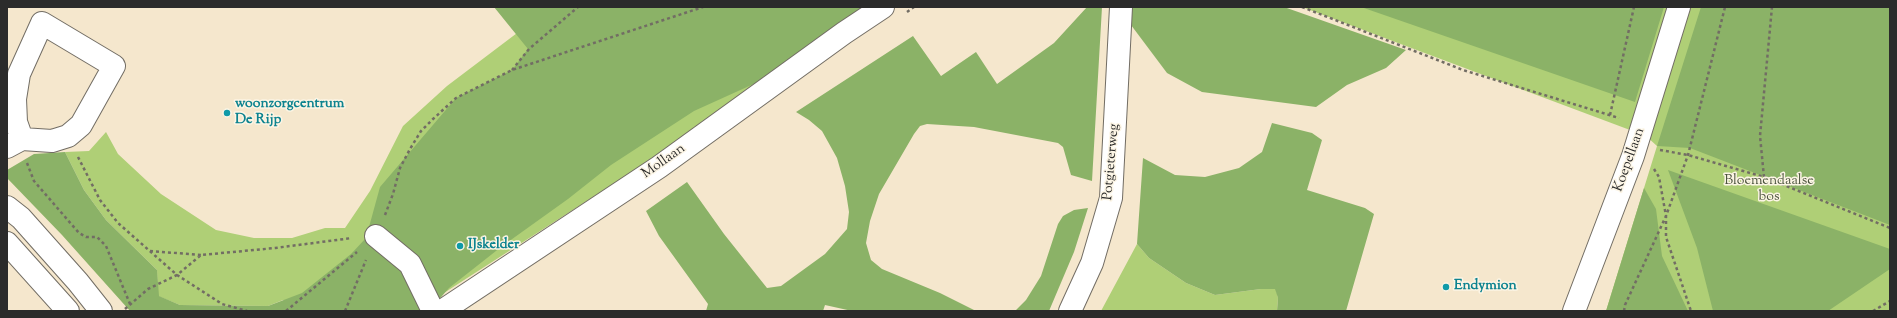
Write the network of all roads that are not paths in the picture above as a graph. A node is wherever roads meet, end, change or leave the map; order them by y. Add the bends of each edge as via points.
1 (882, 7) edge
2 (1121, 7) edge
3 (1679, 7) edge
4 (14, 143) edge
5 (7, 206) edge
6 (376, 236) road end
7 (7, 243) edge
8 (68, 311) edge
9 (101, 311) edge
10 (433, 311) edge
11 (442, 311) edge
12 (1070, 311) edge
13 (1574, 311) edge

1 - 11 street, Mollaan via 659,167
2 - 12 street, Potgieterweg via 1111,198 1092,263
3 - 13 street, Koepellaan via 1637,143
4 - 4 street via 52,141 68,136 81,125 114,66 42,23 19,74 15,99
5 - 9 street via 21,218
6 - 10 street via 410,264
7 - 8 street

